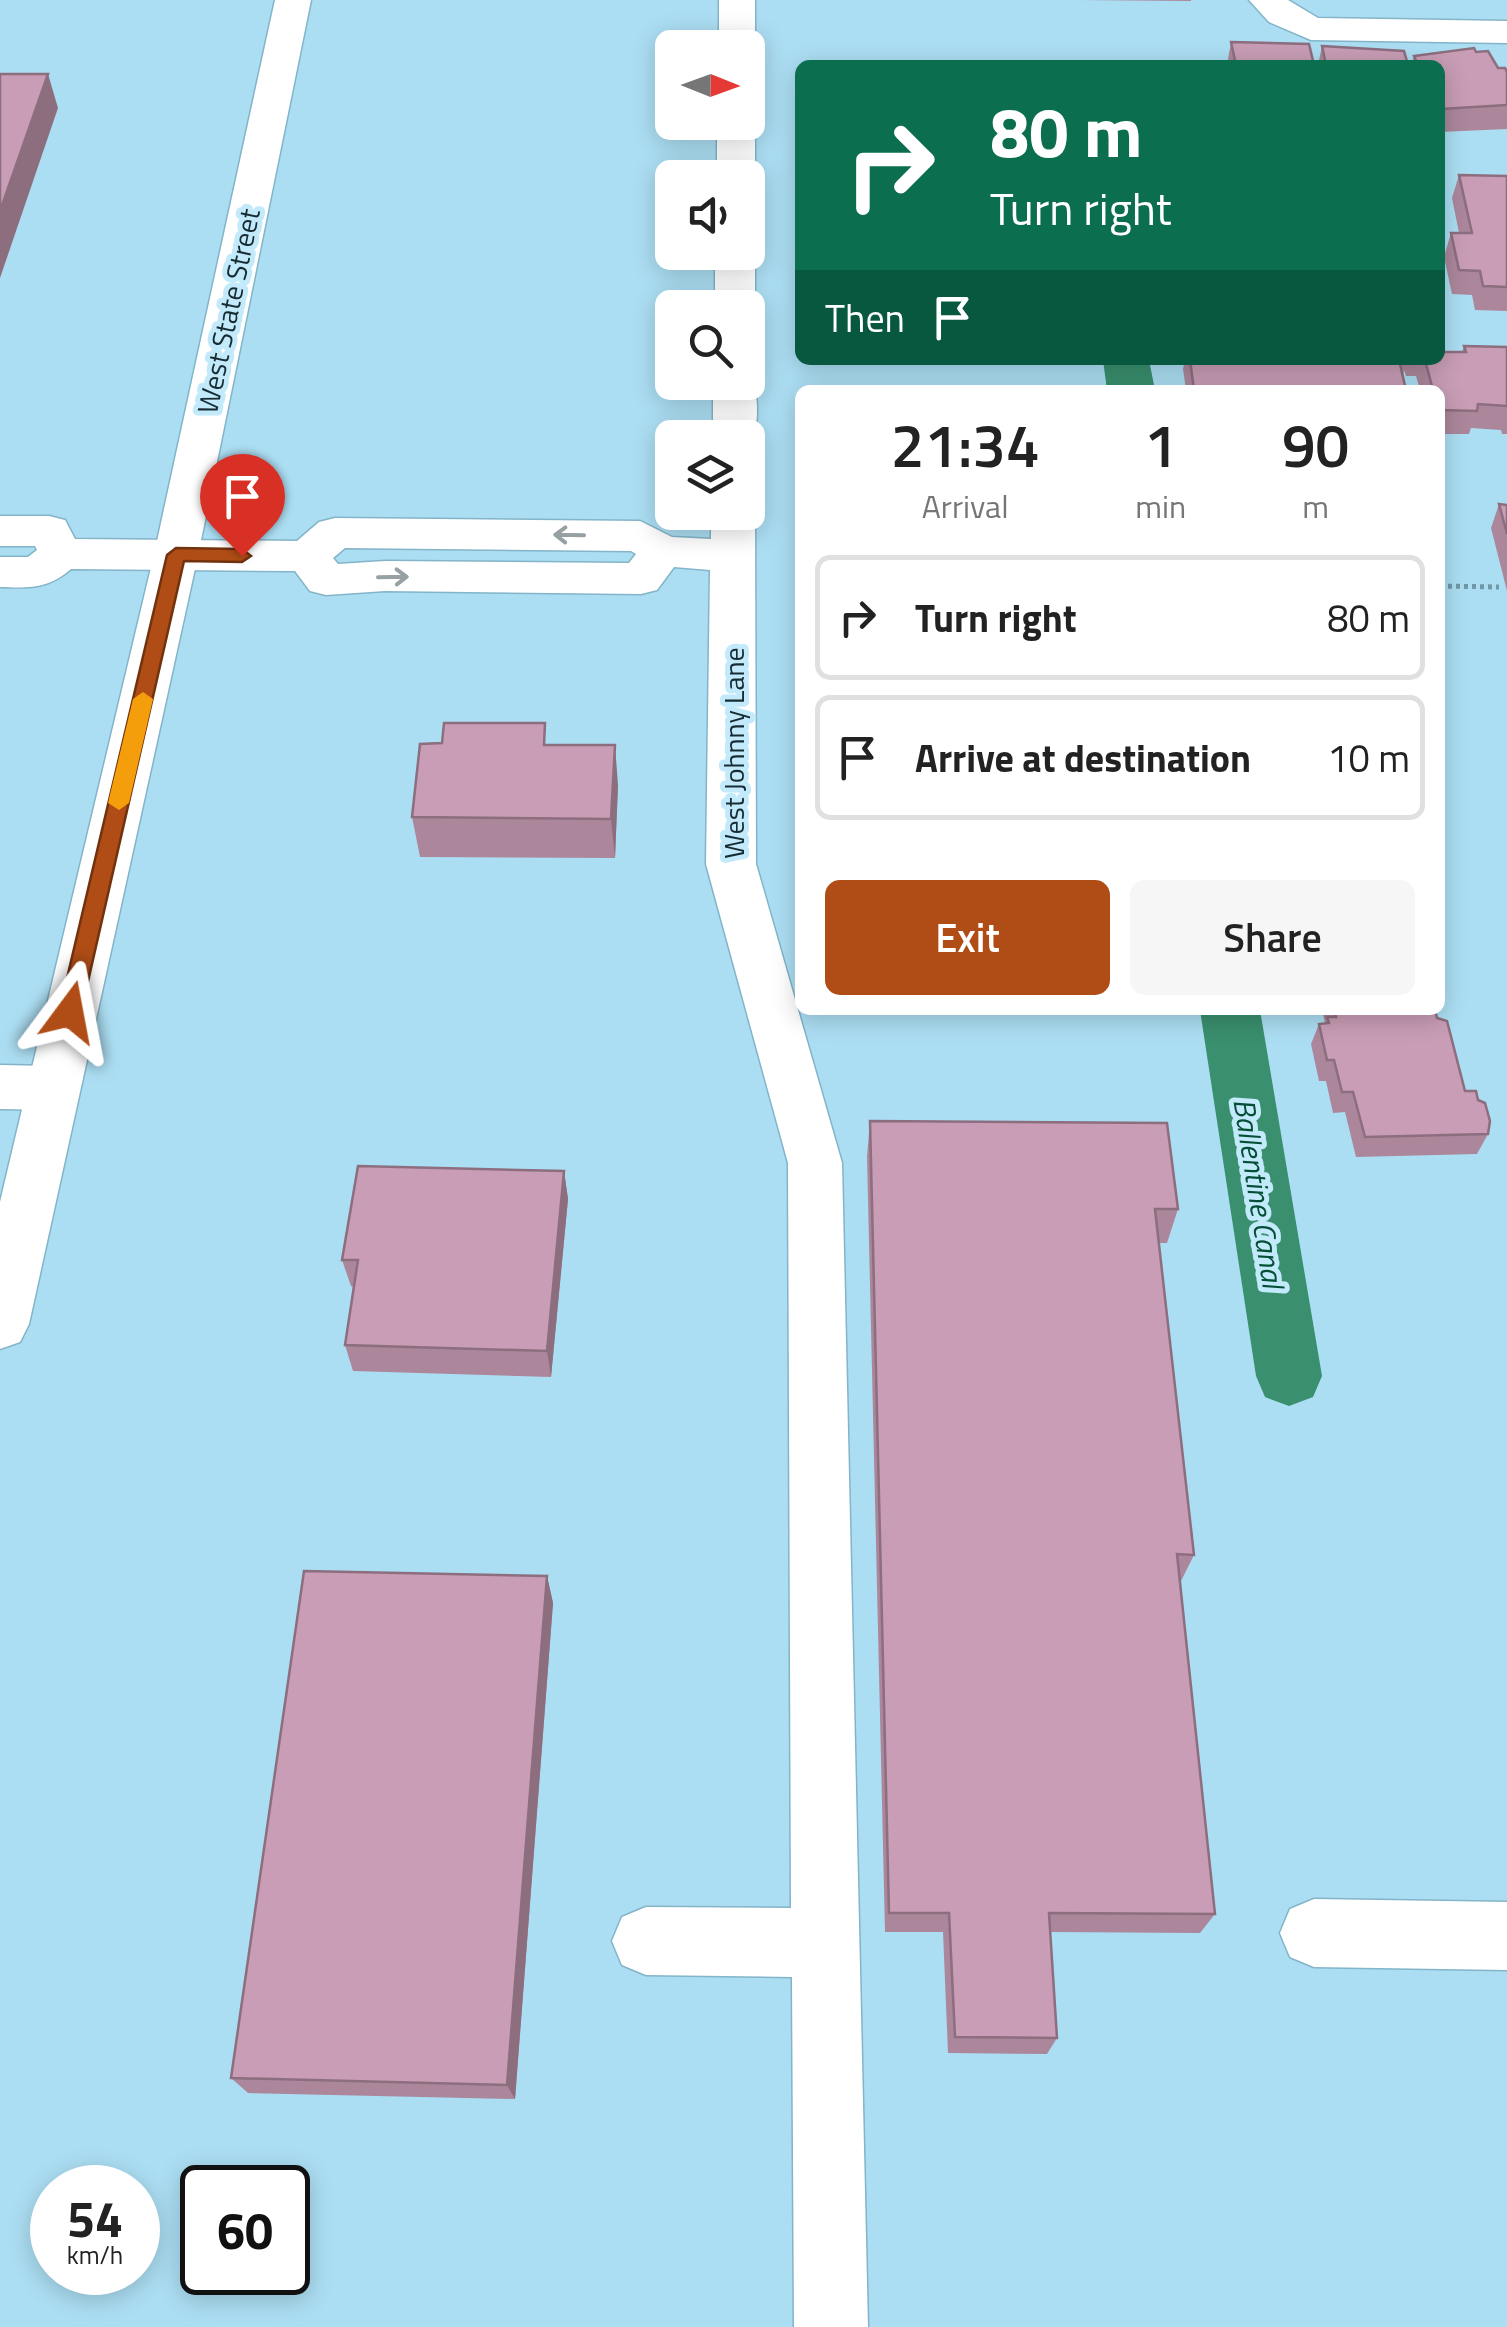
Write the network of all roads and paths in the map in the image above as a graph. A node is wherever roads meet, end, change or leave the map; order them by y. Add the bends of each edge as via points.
1 (293, 0) edge
2 (737, 0) edge
3 (1267, 0) edge
4 (1501, 0) edge
5 (1507, 9) edge
6 (737, 30) edge
7 (1507, 32) edge
8 (0, 531) edge
9 (732, 534) edge
10 (61, 554) junction
11 (176, 555) junction
12 (0, 572) edge
13 (1445, 586) edge
14 (1499, 586) dead end
15 (26, 1087) edge
16 (0, 1324) edge
17 (1314, 1933) dead end
18 (1507, 1936) edge
19 (646, 1941) dead end
20 (826, 1943) junction
21 (830, 2327) edge

1 - 11 main road, West State Street
2 - 6 main road
3 - 7 main road via 1311,28
4 - 5 main road
8 - 10 main road via 49,531
9 - 11 main road via 662,551 642,580 326,580 306,556
9 - 20 main road, West Johnny Lane via 731,864 815,1163
10 - 11 main road
10 - 12 main road via 38,573
11 - 15 main road, West State Street
13 - 14 path
15 - 16 main road, West State Street
17 - 18 main road
19 - 20 main road
20 - 21 main road, West Johnny Lane

